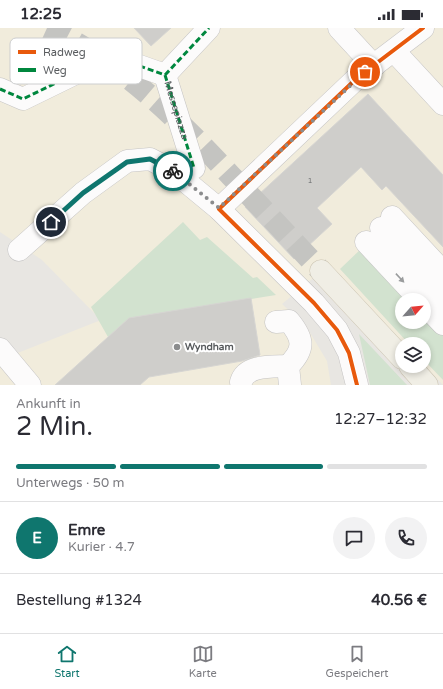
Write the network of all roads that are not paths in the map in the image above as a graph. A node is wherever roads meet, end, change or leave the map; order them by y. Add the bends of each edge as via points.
1 (209, 28) edge
2 (339, 28) edge
3 (423, 28) edge
4 (394, 51) junction
5 (374, 66) junction
6 (142, 67) edge
7 (166, 75) junction
8 (54, 84) edge
9 (0, 89) edge
10 (443, 104) edge
11 (194, 168) dead end
12 (219, 208) junction
13 (380, 229) junction
14 (19, 250) dead end
15 (321, 270) tunnel mouth
16 (443, 272) edge
17 (416, 293) edge
18 (443, 300) edge
19 (431, 311) edge
20 (276, 322) dead end
21 (443, 324) edge
22 (0, 348) edge
23 (395, 350) edge
24 (416, 373) edge
25 (289, 375) edge
26 (242, 382) dead end
27 (30, 385) edge
28 (357, 385) edge
29 (427, 385) edge

1 - 7 street, Messepiazza
2 - 5 street
3 - 4 street
4 - 5 street
4 - 10 street
5 - 12 street via 357,78
6 - 7 street, Messepiazza
7 - 11 street, Messepiazza
8 - 9 street, Messepiazza via 23,99
12 - 14 street via 173,171 150,159 127,162 83,193
12 - 28 street via 314,303 337,330 349,353
13 - 16 street
13 -> 17 street
13 - 18 street
15 - 23 main road
19 - 21 street
20 - 25 street via 289,322 299,334 300,348
22 - 27 street
24 - 29 main road
25 - 26 street via 264,367 246,373

